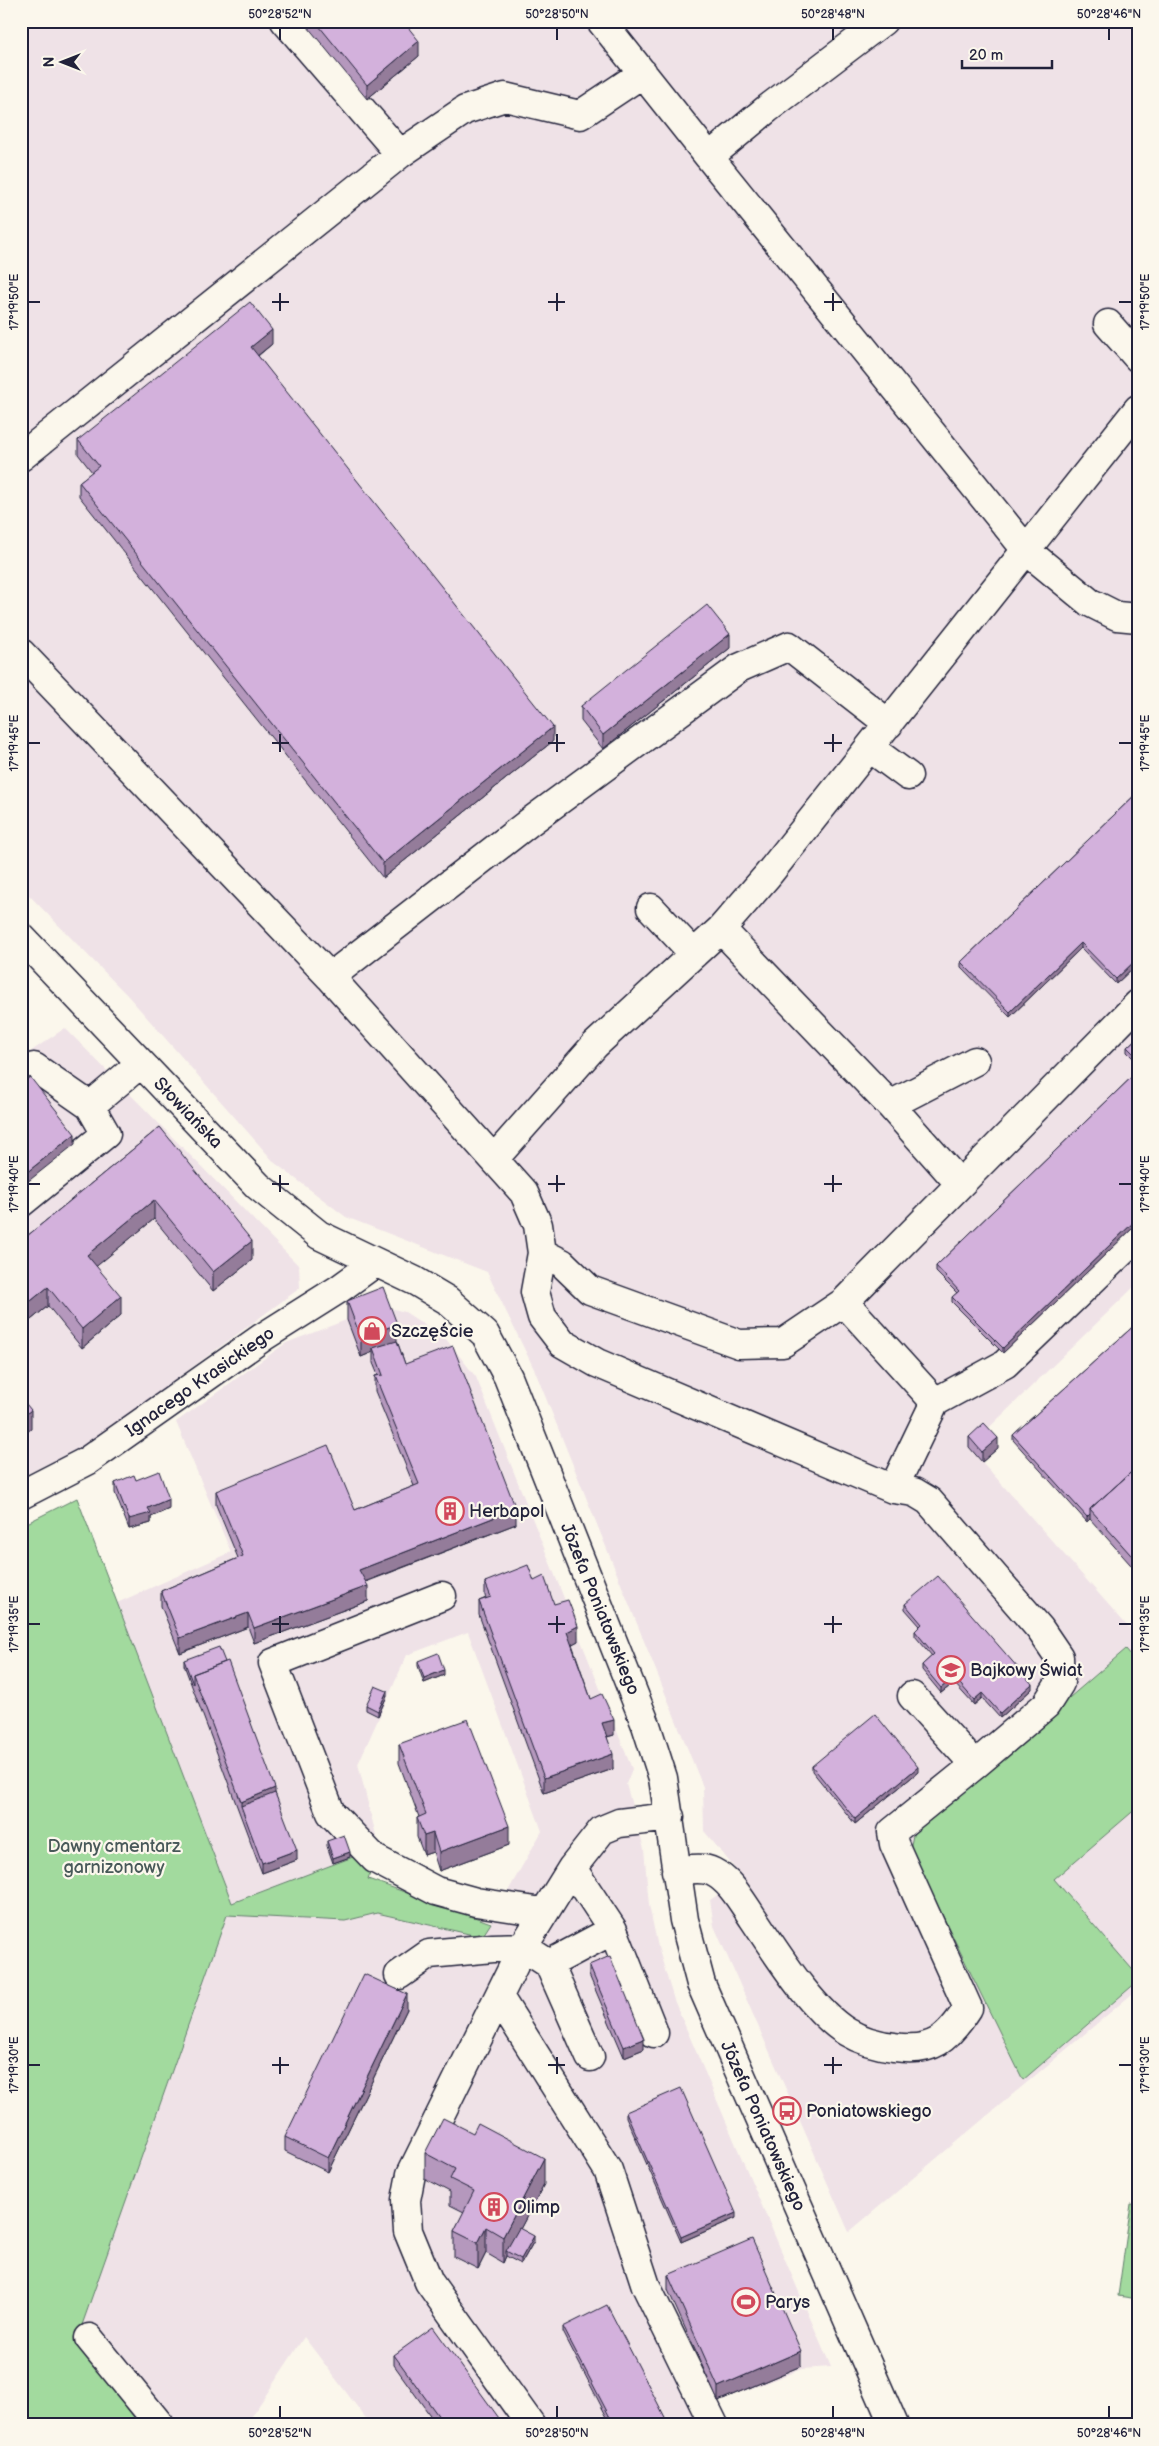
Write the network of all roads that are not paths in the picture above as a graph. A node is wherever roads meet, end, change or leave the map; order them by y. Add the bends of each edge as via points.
1 (285, 21) edge
2 (601, 21) edge
3 (883, 21) edge
4 (643, 73) junction
5 (400, 154) junction
6 (709, 157) junction
7 (1108, 324) dead end
8 (1138, 358) edge
9 (1138, 409) edge
10 (21, 457) edge
11 (1027, 551) junction
12 (1138, 618) edge
13 (21, 653) edge
14 (889, 724) junction
15 (870, 748) junction
16 (908, 776) dead end
17 (651, 908) dead end
18 (721, 929) junction
19 (21, 937) edge
20 (694, 954) junction
21 (330, 977) junction
22 (1138, 1004) edge
23 (975, 1061) dead end
24 (140, 1064) junction
25 (21, 1077) edge
26 (890, 1105) junction
27 (90, 1106) junction
28 (494, 1159) junction
29 (960, 1184) junction
30 (21, 1202) edge
31 (1138, 1236) edge
32 (542, 1253) junction
33 (375, 1263) junction
34 (844, 1302) junction
35 (935, 1402) junction
36 (893, 1489) junction
37 (21, 1495) edge
38 (442, 1596) dead end
39 (912, 1696) dead end
40 (975, 1765) junction
41 (670, 1817) junction
42 (572, 1868) junction
43 (676, 1871) junction
44 (542, 1912) junction
45 (613, 1930) junction
46 (523, 1947) junction
47 (549, 1964) junction
48 (399, 1976) dead end
49 (499, 1997) junction
50 (654, 2033) dead end
51 (590, 2057) dead end
52 (89, 2338) dead end
53 (160, 2425) edge
54 (531, 2425) edge
55 (714, 2425) edge
56 (894, 2425) edge

1 - 5 street
2 - 4 street
3 - 6 street
4 - 5 street via 580,115 505,97 465,110
4 - 6 street
5 - 10 street
6 - 11 street
7 - 8 street
9 - 11 street
11 - 12 street via 1089,602 1117,616
11 - 14 street
13 - 21 street
14 - 15 street
14 - 21 street via 789,646 739,668 530,820
15 - 16 street
15 - 18 street
17 - 20 street
18 - 20 street
18 - 26 street
19 - 24 street, Słowiańska
20 - 28 street via 595,1045
21 - 28 street
22 - 29 street
23 - 26 street
24 - 27 street
24 - 33 street, Słowiańska via 264,1191 319,1235
25 - 27 street via 34,1067
26 - 29 street
27 - 30 street via 106,1134
28 - 32 street via 524,1193 538,1225
29 - 34 street
31 - 35 street via 1005,1364
32 - 34 street via 562,1263 590,1290 739,1344 783,1343
32 - 36 street via 536,1292 542,1317 562,1343 597,1363
33 - 37 street, Ignacego Krasickiego via 87,1461
33 - 41 street, Józefa Poniatowskiego via 447,1300 485,1334 508,1377 646,1725 663,1778
34 - 35 street
35 - 36 street
36 - 40 street via 914,1492 929,1501 1040,1628 1059,1657 1060,1682 1046,1705
38 - 44 street via 273,1663 331,1813 375,1859 436,1891 476,1902
39 - 40 street
40 - 43 street via 892,1832 894,1844 968,2008 952,2032 934,2045 904,2049 873,2044 846,2031 818,2007 731,1886 702,1868
41 - 42 street via 619,1823 602,1830
41 - 43 street, Józefa Poniatowskiego
42 - 44 street
42 - 45 street
43 - 56 street, Józefa Poniatowskiego via 684,1920 701,1984
44 - 46 street
45 - 47 street
45 - 50 street
46 - 47 street
46 - 48 street via 429,1954
46 - 49 street
47 - 51 street
49 - 54 street via 411,2174 406,2200 408,2231 429,2282
49 - 55 street via 608,2170 646,2286
52 - 53 street

